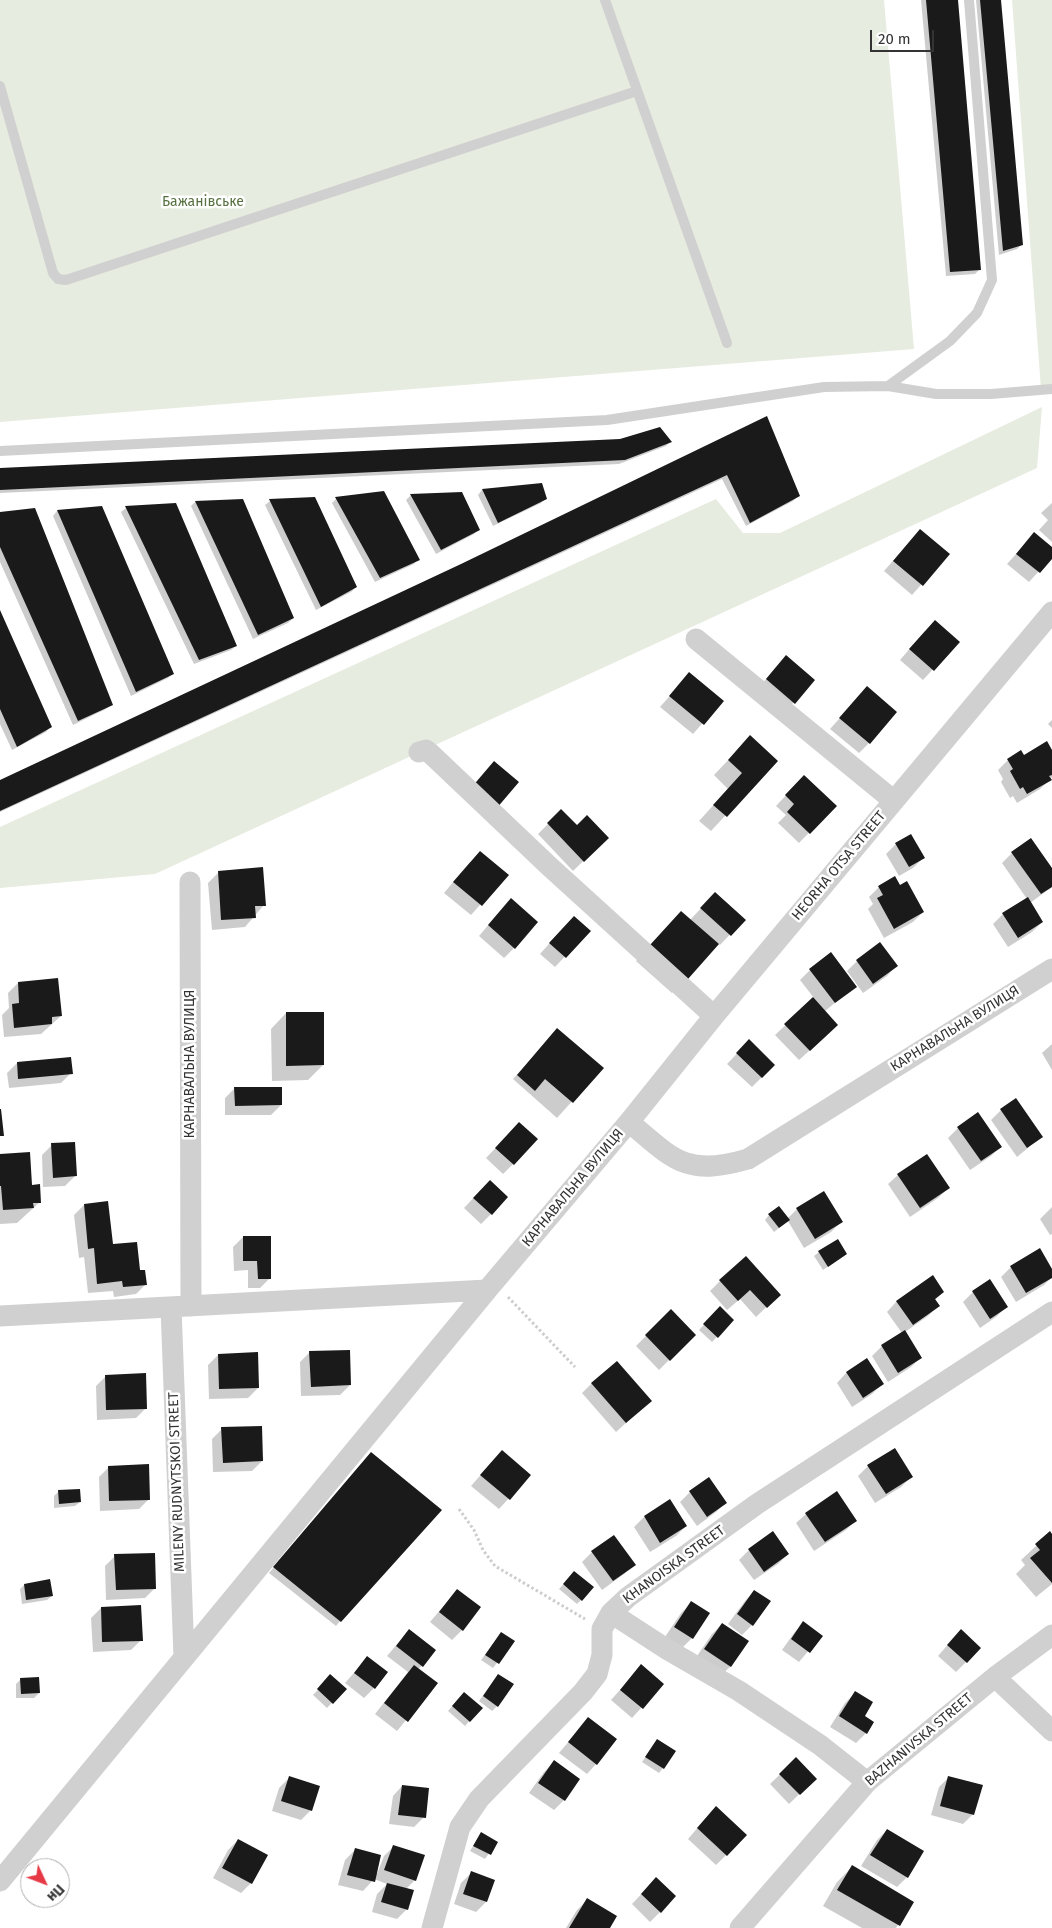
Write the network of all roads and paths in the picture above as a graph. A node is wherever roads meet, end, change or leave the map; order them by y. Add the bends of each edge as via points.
1 (605, 0) edge
2 (969, 0) edge
3 (0, 86) edge
4 (637, 91) junction
5 (727, 343) dead end
6 (888, 386) junction
7 (1052, 389) edge
8 (0, 451) edge
9 (1052, 612) edge
10 (696, 639) dead end
11 (419, 752) dead end
12 (894, 801) junction
13 (190, 882) dead end
14 (1052, 968) edge
15 (714, 1016) junction
16 (629, 1122) junction
17 (491, 1286) junction
18 (181, 1306) junction
19 (1052, 1312) edge
20 (0, 1316) edge
21 (575, 1367) dead end
22 (459, 1509) dead end
23 (606, 1621) junction
24 (1052, 1635) edge
25 (184, 1657) junction
26 (995, 1677) junction
27 (1052, 1731) edge
28 (867, 1782) junction
29 (0, 1880) edge
30 (432, 1928) edge
31 (740, 1928) edge

1 - 4 lane
2 - 6 lane via 992,280 978,313 950,341
3 - 4 lane via 54,274 58,279 66,280
4 - 5 lane
6 - 7 lane via 936,394
6 - 8 lane via 824,387 607,420
9 - 12 street, HEORHA OTSA STREET
10 - 12 street
11 - 15 street via 426,750 431,754
12 - 15 street, HEORHA OTSA STREET
13 - 18 street, КАРНАВАЛЬНА ВУЛИЦЯ
14 - 16 street, КАРНАВАЛЬНА ВУЛИЦЯ via 748,1159 724,1166 680,1162
15 - 16 street, HEORHA OTSA STREET
16 - 17 street, КАРНАВАЛЬНА ВУЛИЦЯ
17 - 18 street
17 - 21 path
17 - 25 street, КАРНАВАЛЬНА ВУЛИЦЯ
18 - 20 street
18 - 25 street, MILENY RUDNYTSKOI STREET
19 - 23 street, KHANOISKA STREET via 757,1504 644,1586
22 - 23 path via 495,1566
23 - 28 street via 668,1650 740,1691 820,1745
23 - 30 street via 597,1674 479,1799 460,1827
24 - 26 street, BAZHANIVSKA STREET
25 - 29 street, КАРНАВАЛЬНА ВУЛИЦЯ
26 - 27 street
26 - 28 street, BAZHANIVSKA STREET
28 - 31 street, BAZHANIVSKA STREET

